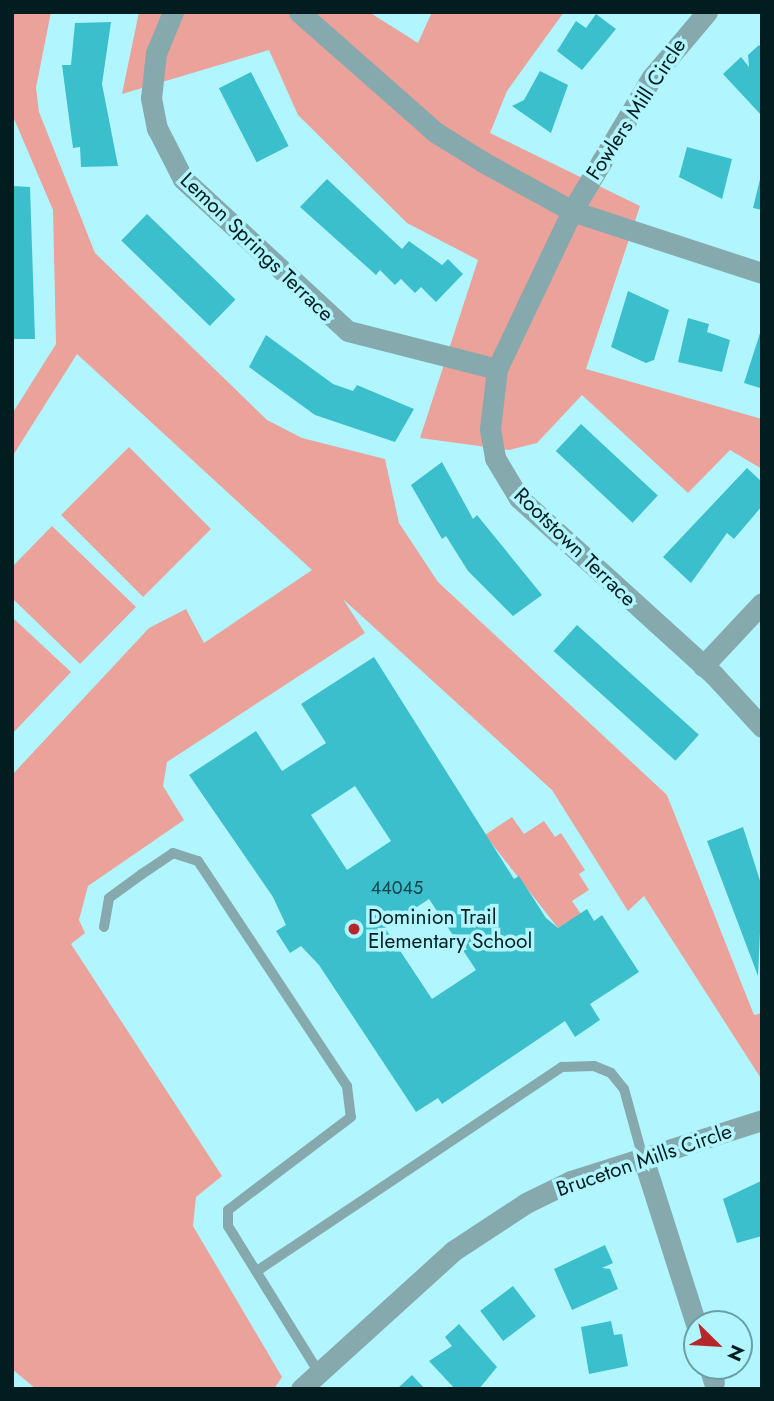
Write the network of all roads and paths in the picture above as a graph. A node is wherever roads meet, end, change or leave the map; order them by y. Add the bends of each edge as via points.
1 (173, 12) edge
2 (299, 12) edge
3 (707, 12) edge
4 (572, 211) junction
5 (762, 273) edge
6 (496, 369) junction
7 (762, 603) edge
8 (703, 666) junction
9 (762, 727) edge
10 (104, 927) dead end
11 (762, 1120) edge
12 (643, 1158) junction
13 (257, 1271) junction
14 (692, 1310) edge
15 (319, 1373) junction
16 (300, 1389) edge

1 - 6 street, Lemon Springs Terrace via 156,53 151,97 158,128 183,179 348,331
2 - 4 street via 435,132
3 - 4 street, Fowlers Mill Circle via 652,77
4 - 5 street
4 - 6 street, Rootstown Terrace
6 - 8 street, Rootstown Terrace via 489,404 495,458 519,498
7 - 8 street
8 - 9 street, Rootstown Terrace
10 - 13 lane via 109,898 142,874 173,853 198,861 354,1101 351,1117 228,1210 228,1226
11 - 12 street, Bruceton Mills Circle
12 - 13 lane via 624,1089 611,1073 594,1066 562,1067
12 - 14 street
12 - 15 street, Bruceton Mills Circle via 571,1181 489,1226
13 - 15 lane
15 - 16 street, Bruceton Mills Circle

